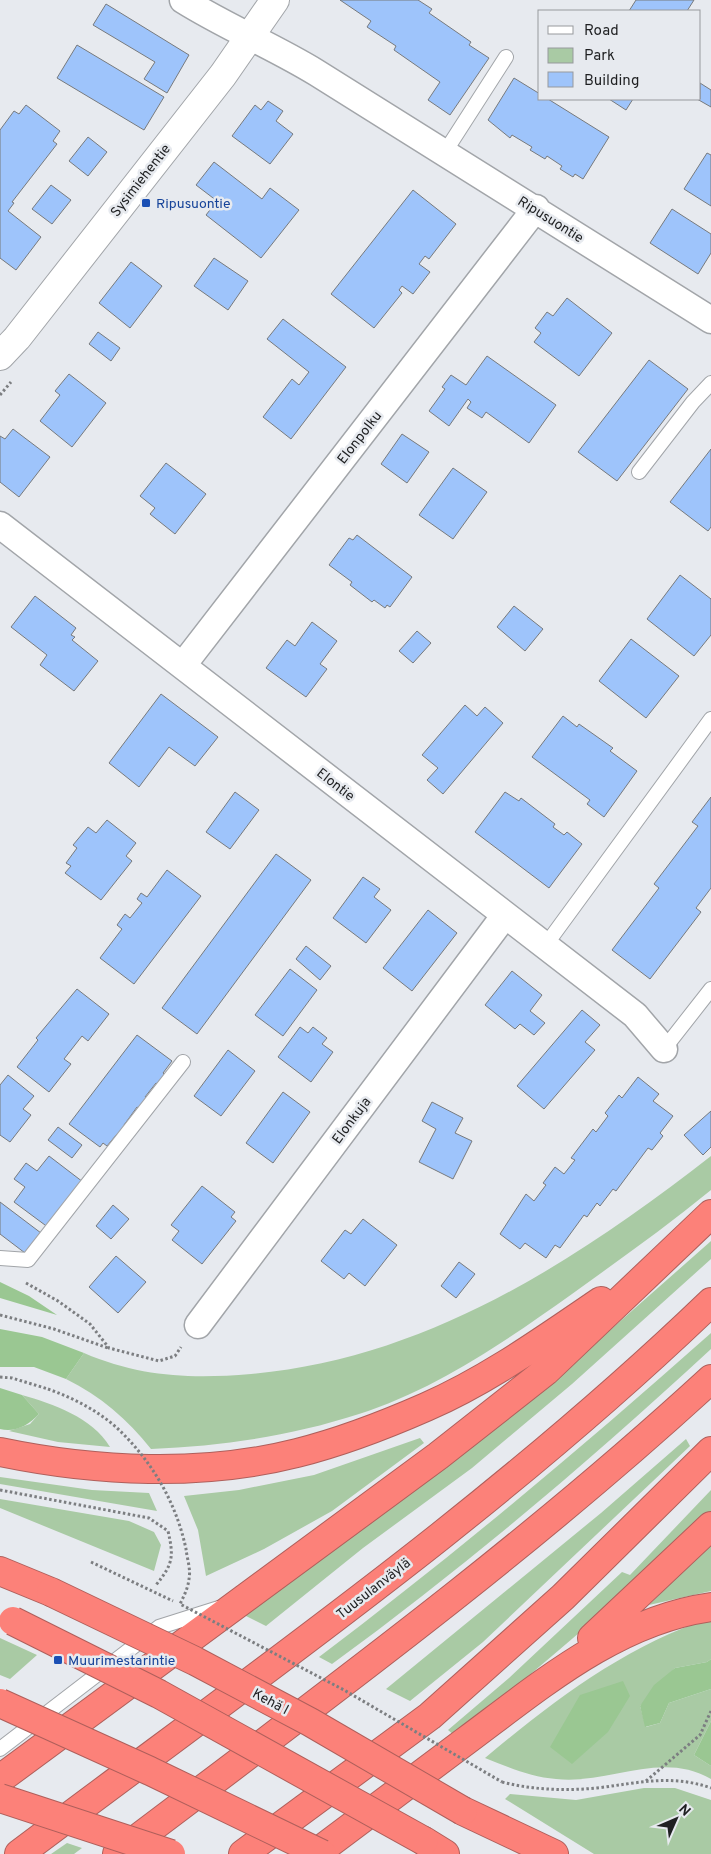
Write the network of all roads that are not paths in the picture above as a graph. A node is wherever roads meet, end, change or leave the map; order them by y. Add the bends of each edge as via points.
1 (183, 0) edge
2 (275, 0) edge
3 (249, 37) junction
4 (506, 57) dead end
5 (445, 152) junction
6 (536, 208) junction
7 (711, 320) edge
8 (0, 356) edge
9 (711, 383) edge
10 (639, 472) dead end
11 (0, 525) edge
12 (183, 665) junction
13 (711, 719) edge
14 (505, 915) junction
15 (545, 946) junction
16 (711, 989) edge
17 (664, 1049) joint
18 (183, 1062) dead end
19 (711, 1214) edge
20 (673, 1249) junction
21 (0, 1258) edge
22 (711, 1302) edge
23 (198, 1324) road end
24 (711, 1379) edge
25 (711, 1450) edge
26 (0, 1452) edge
27 (711, 1526) edge
28 (0, 1571) edge
29 (248, 1598) junction
30 (711, 1607) edge
31 (7, 1619) edge
32 (0, 1703) edge
33 (499, 1716) junction
34 (0, 1749) edge
35 (0, 1779) edge
36 (0, 1798) edge
37 (463, 1811) junction
38 (435, 1847) edge
39 (18, 1854) edge
40 (117, 1854) edge
41 (171, 1854) edge
42 (244, 1854) edge
43 (315, 1854) edge
44 (322, 1854) edge
45 (530, 1854) edge
46 (554, 1854) edge

1 - 3 street, Ripusuontie
2 - 3 street, Sysimiehentie
3 - 5 street, Ripusuontie via 288,55
3 - 8 street, Sysimiehentie
4 - 5 lane
5 - 6 street, Ripusuontie
6 - 7 street, Ripusuontie
6 - 12 street, Elonpolku
9 - 10 lane
11 - 12 street, Elontie
12 - 14 street, Elontie
13 - 15 lane
14 - 15 street, Elontie
14 - 23 street, Elonkuja
15 - 17 street, Elontie via 635,1015
16 - 17 lane
18 - 21 lane via 28,1260
19 - 20 highway
20 - 26 highway via 491,1373 427,1406 297,1453 174,1468 102,1467
20 - 29 highway via 546,1371
22 - 39 highway, Tuusulanväylä via 621,1384 444,1533
24 - 40 highway via 480,1578
25 - 42 highway via 563,1597 430,1716
27 - 33 highway via 614,1619
28 - 37 highway, Kehä I, bridge via 212,1669
29 - 34 lane via 159,1627
29 - 35 highway
30 - 33 highway via 654,1621 621,1635 578,1660
31 - 38 highway, bridge via 159,1694
32 - 44 highway, bridge via 150,1770
33 - 43 highway
36 - 41 highway, bridge
37 - 45 highway, Kehä I
37 - 46 highway

